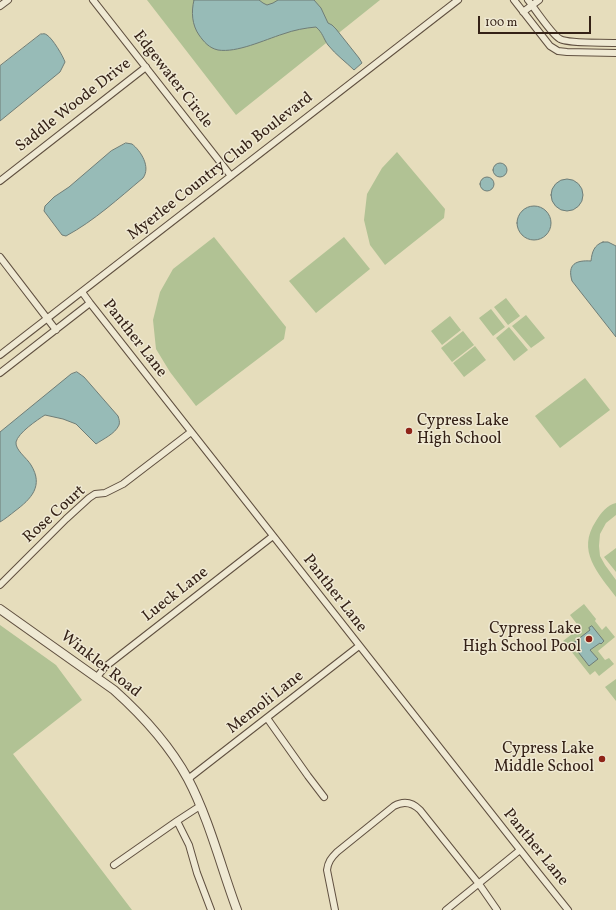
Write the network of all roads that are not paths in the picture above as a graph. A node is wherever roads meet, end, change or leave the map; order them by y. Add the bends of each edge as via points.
1 (8, 0) edge
2 (93, 0) edge
3 (458, 0) edge
4 (514, 0) edge
5 (539, 0) edge
6 (530, 3) edge
7 (0, 6) edge
8 (523, 12) junction
9 (616, 43) edge
10 (616, 53) edge
11 (146, 67) junction
12 (231, 176) junction
13 (0, 181) edge
14 (0, 257) edge
15 (82, 292) junction
16 (90, 303) junction
17 (47, 319) junction
18 (56, 330) junction
19 (0, 355) edge
20 (0, 373) edge
21 (191, 432) junction
22 (273, 536) junction
23 (0, 585) edge
24 (0, 609) edge
25 (359, 646) junction
26 (97, 677) junction
27 (267, 718) junction
28 (188, 779) junction
29 (324, 797) dead end
30 (200, 806) junction
31 (177, 821) junction
32 (520, 850) junction
33 (114, 865) dead end
34 (478, 884) junction
35 (211, 910) edge
36 (237, 910) edge
37 (335, 910) edge
38 (446, 910) edge
39 (498, 910) edge
40 (568, 910) edge

1 - 7 street
2 - 11 street, Edgewater Circle
3 - 12 street, Myerlee Country Club Boulevard
4 - 8 street
5 - 6 street
6 - 8 street
6 - 9 street via 558,39 567,42
8 - 10 street via 550,46 558,51
11 - 12 street, Edgewater Circle
11 - 13 street, Saddle Woode Drive
12 - 15 street, Myerlee Country Club Boulevard
14 - 17 street
15 - 16 street, Panther Lane
15 - 17 street, Myerlee Country Club Boulevard
16 - 18 street
16 - 21 street, Panther Lane
17 - 18 street
17 - 19 street, Myerlee Country Club Boulevard
18 - 20 street
21 - 22 street, Panther Lane
21 - 23 street, Rose Court via 123,484 89,498
22 - 25 street, Panther Lane
22 - 26 street, Lueck Lane via 105,667
24 - 26 street, Winkler Road
25 - 27 street, Memoli Lane
25 - 32 street, Panther Lane
26 - 28 street, Winkler Road via 147,722
27 - 28 street, Memoli Lane
27 - 29 street
28 - 30 street, Winkler Road
30 - 31 street
30 - 36 street, Winkler Road
31 - 33 street
31 - 35 street
32 - 34 street
32 - 40 street, Panther Lane
34 - 37 street via 420,810 413,804 403,802 394,806 330,859 328,870
34 - 38 street
34 - 39 street

